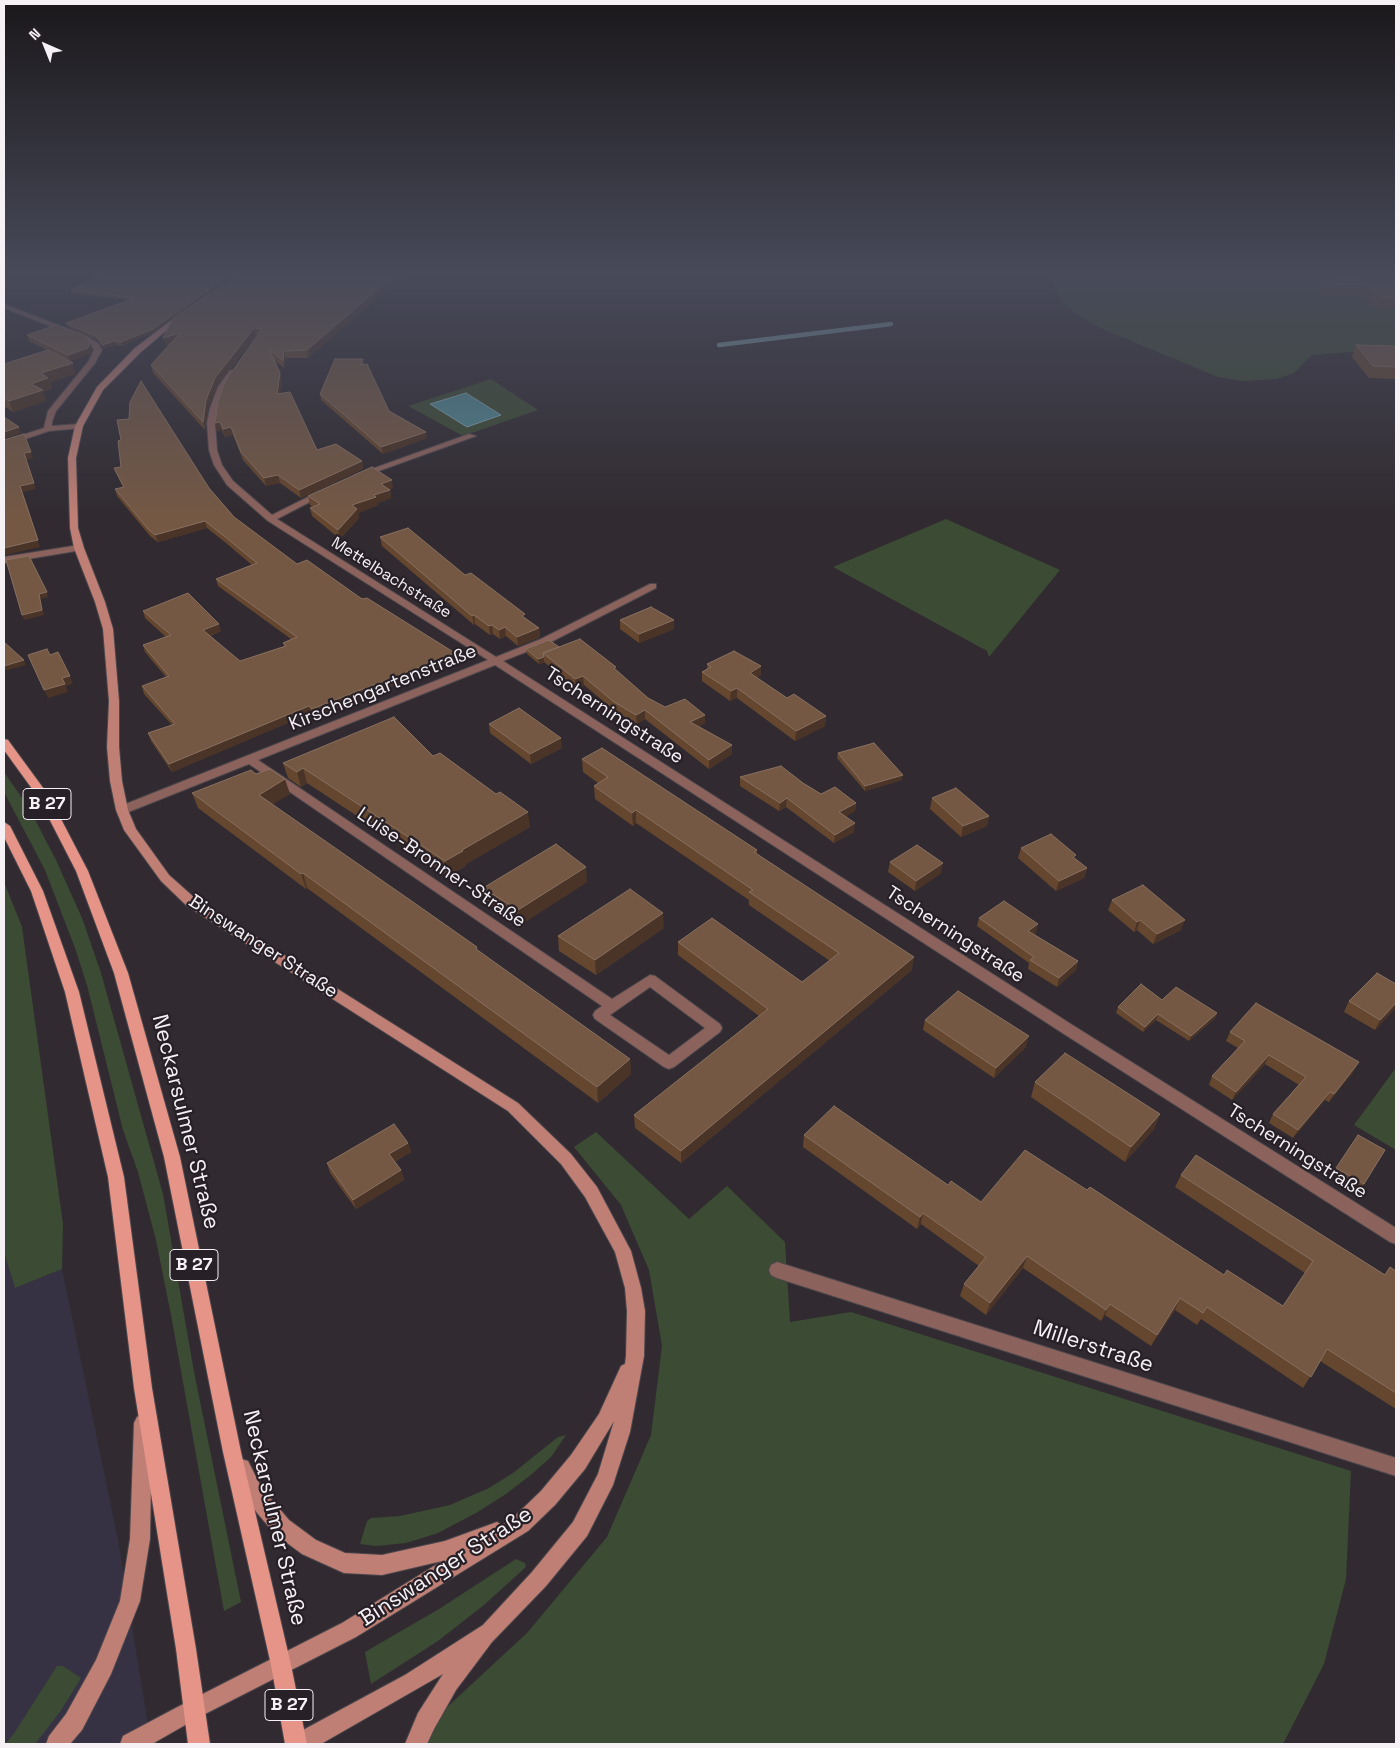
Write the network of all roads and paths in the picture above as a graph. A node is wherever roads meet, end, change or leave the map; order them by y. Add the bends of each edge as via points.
1 (97, 353) edge
2 (137, 353) edge
3 (241, 361) edge
4 (79, 426) junction
5 (48, 429) junction
6 (472, 436) dead end
7 (4, 444) edge
8 (349, 480) edge
9 (332, 488) edge
10 (271, 519) junction
11 (79, 548) junction
12 (4, 560) edge
13 (653, 586) dead end
14 (495, 661) junction
15 (4, 742) edge
16 (250, 760) junction
17 (122, 810) junction
18 (4, 826) edge
19 (612, 1006) junction
20 (1396, 1237) edge
21 (777, 1270) dead end
22 (635, 1356) junction
23 (143, 1388) junction
24 (232, 1452) junction
25 (1396, 1467) edge
26 (520, 1524) junction
27 (490, 1632) junction
28 (281, 1665) junction
29 (194, 1709) junction
30 (57, 1744) edge
31 (131, 1744) edge
32 (199, 1744) edge
33 (298, 1744) edge
34 (416, 1744) edge

1 - 5 street via 52,412
2 - 4 main road, Binswanger Straße via 114,373
3 - 10 street, Mettelbachstraße via 222,387 214,408 211,422 213,450 218,465 230,482
4 - 5 street
4 - 11 main road, Binswanger Straße via 72,458 72,482 74,528
5 - 7 street
6 - 8 street
9 - 10 street
10 - 14 street, Mettelbachstraße
11 - 12 street
11 - 17 main road, Binswanger Straße via 107,624 114,701 113,747
13 - 14 street, Kirschengartenstraße via 581,624
14 - 16 street, Kirschengartenstraße
14 - 20 street, Tscherningstraße
15 - 24 main road, Neckarsulmer Straße / B 27 via 43,796 82,871 121,973 172,1157
16 - 17 street, Kirschengartenstraße
16 - 19 street, Luise-Bronner-Straße
17 - 22 main road, Binswanger Straße via 145,853 165,878 192,903 512,1108 560,1153 591,1192 623,1252 636,1311
18 - 23 main road, B 27 via 37,891 72,992 116,1177
19 - 19 street via 650,980 715,1028 668,1063 600,1015
21 - 25 street, Millerstraße
22 - 26 main road, Binswanger Straße via 604,1420 578,1462 548,1498
22 - 27 main road, Binswanger Straße via 621,1432 606,1478 580,1530
23 - 29 main road, B 27
23 - 30 main road via 140,1539 130,1601 104,1667 74,1722
24 - 26 main road via 254,1494 282,1527 309,1547 344,1563 382,1565 445,1551
24 - 28 main road, Neckarsulmer Straße / B 27
26 - 28 main road, Binswanger Straße via 368,1618
27 - 33 main road, Binswanger Straße via 412,1682
27 - 34 main road via 449,1682
28 - 29 main road, Binswanger Straße
28 - 33 main road, Neckarsulmer Straße / B 27
29 - 31 main road, Binswanger Straße
29 - 32 main road, B 27

